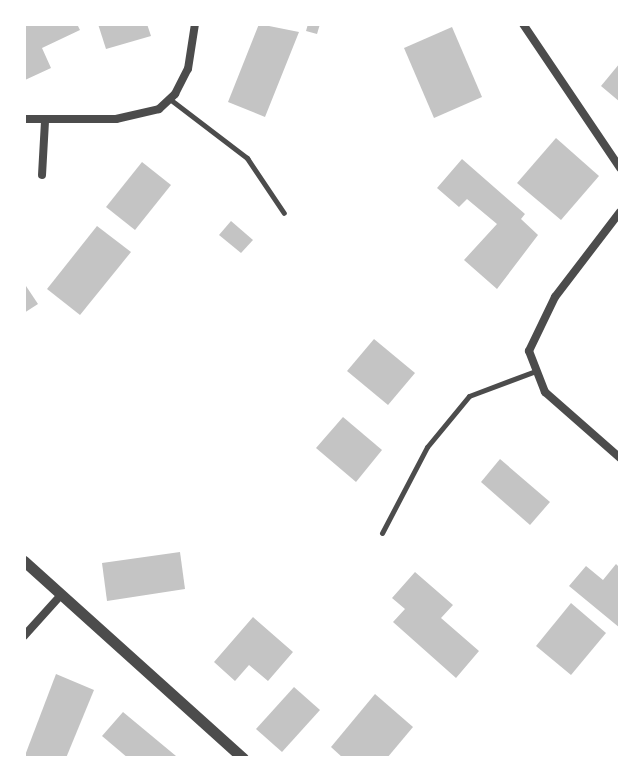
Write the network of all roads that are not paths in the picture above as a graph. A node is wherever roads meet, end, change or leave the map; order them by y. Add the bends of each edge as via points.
1 (195, 24) edge
2 (523, 24) edge
3 (171, 100) junction
4 (24, 119) edge
5 (45, 121) junction
6 (620, 168) edge
7 (42, 175) dead end
8 (620, 212) edge
9 (284, 213) dead end
10 (533, 372) junction
11 (620, 458) edge
12 (382, 533) dead end
13 (24, 561) edge
14 (61, 595) junction
15 (24, 636) edge
16 (243, 758) edge

1 - 3 street via 193,55
2 - 6 street
3 - 5 street via 133,117
3 - 9 lane via 247,158
4 - 5 street
5 - 7 street
8 - 10 street via 555,297 529,351
10 - 11 street via 545,392
10 - 12 lane via 469,396 427,447
13 - 14 street
14 - 15 street
14 - 16 street

